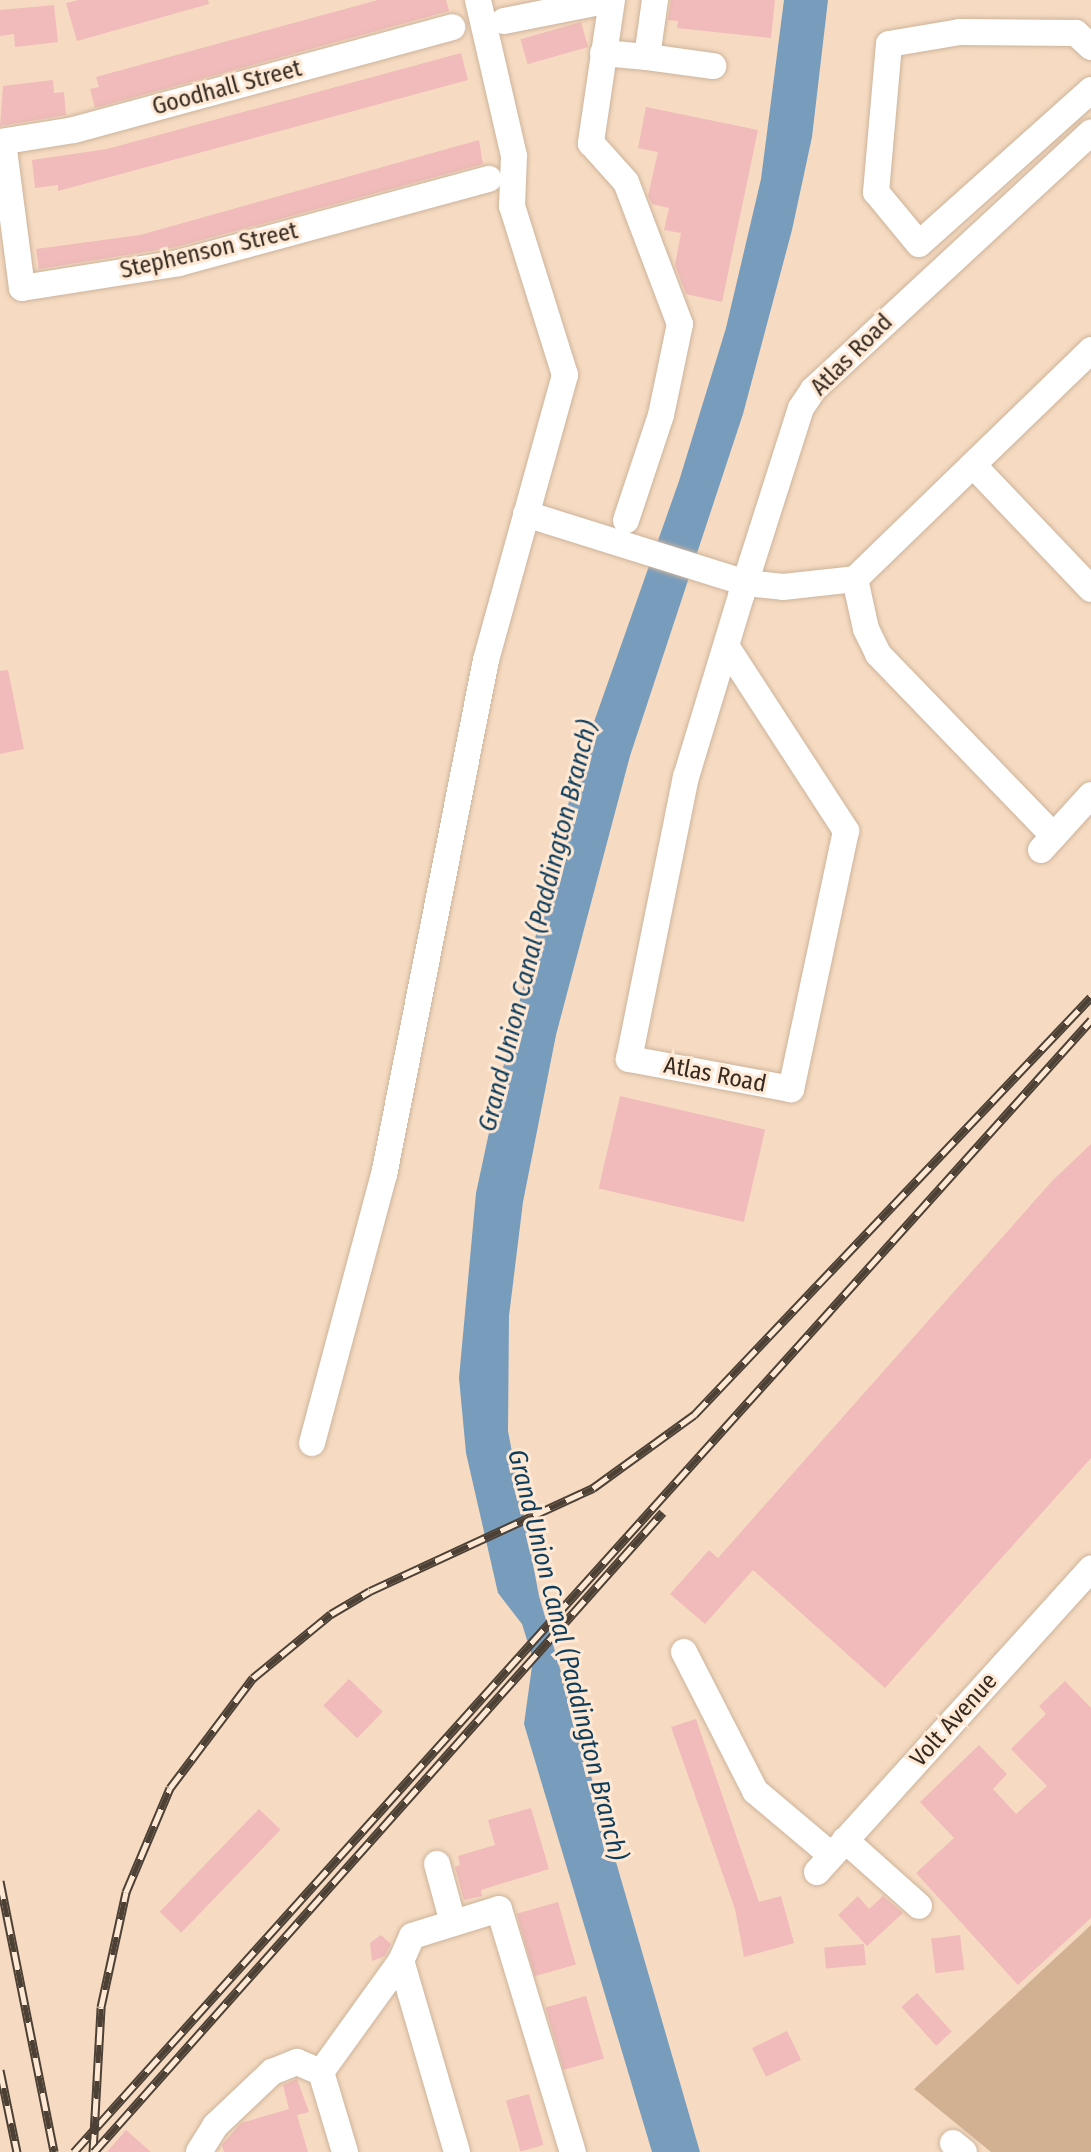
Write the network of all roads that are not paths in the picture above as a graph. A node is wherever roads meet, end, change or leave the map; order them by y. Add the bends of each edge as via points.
1 (478, 0) edge
2 (611, 0) edge
3 (655, 0) edge
4 (504, 21) dead end
5 (452, 27) dead end
6 (1091, 47) edge
7 (603, 53) junction
8 (647, 57) junction
9 (713, 66) dead end
10 (1091, 90) edge
11 (1091, 133) edge
12 (1, 142) edge
13 (489, 179) dead end
14 (1091, 350) edge
15 (973, 465) junction
16 (526, 514) junction
17 (618, 530) junction
18 (855, 579) junction
19 (741, 581) junction
20 (1091, 589) edge
21 (728, 649) junction
22 (1091, 795) edge
23 (312, 1443) dead end
24 (1091, 1569) edge
25 (684, 1652) dead end
26 (831, 1856) junction
27 (437, 1864) dead end
28 (919, 1906) dead end
29 (453, 1923) junction
30 (401, 1961) junction
31 (321, 2072) junction
32 (199, 2152) edge
33 (345, 2152) edge
34 (457, 2152) edge
35 (573, 2152) edge

1 - 16 street via 514,156 512,206 565,375
2 - 4 street
2 - 7 street
3 - 8 street
5 - 12 street, Goodhall Street via 74,130
6 - 10 street via 1076,33 960,32 889,44 876,192 919,244
7 - 8 street
7 - 17 street via 591,143 626,182 680,324 661,415
8 - 9 street
11 - 19 street, Atlas Road via 813,390 801,408
12 - 13 street, Stephenson Street via 22,288 179,263
14 - 15 street
15 - 18 street
15 - 20 street
16 - 17 street
16 - 23 street via 486,660 384,1175
17 - 19 street
18 - 19 street via 783,587
18 - 22 street via 866,629 878,654 1048,843
19 - 21 street, Atlas Road
21 - 21 street, Atlas Road via 846,831 791,1089 629,1059 686,777
24 - 26 street, Volt Avenue
25 - 26 street via 755,1791
26 - 28 street
27 - 29 street
29 - 30 street via 412,1936
29 - 35 street via 499,1909
30 - 31 street
30 - 34 street
31 - 32 street via 297,2062 272,2072 215,2126
31 - 33 street

